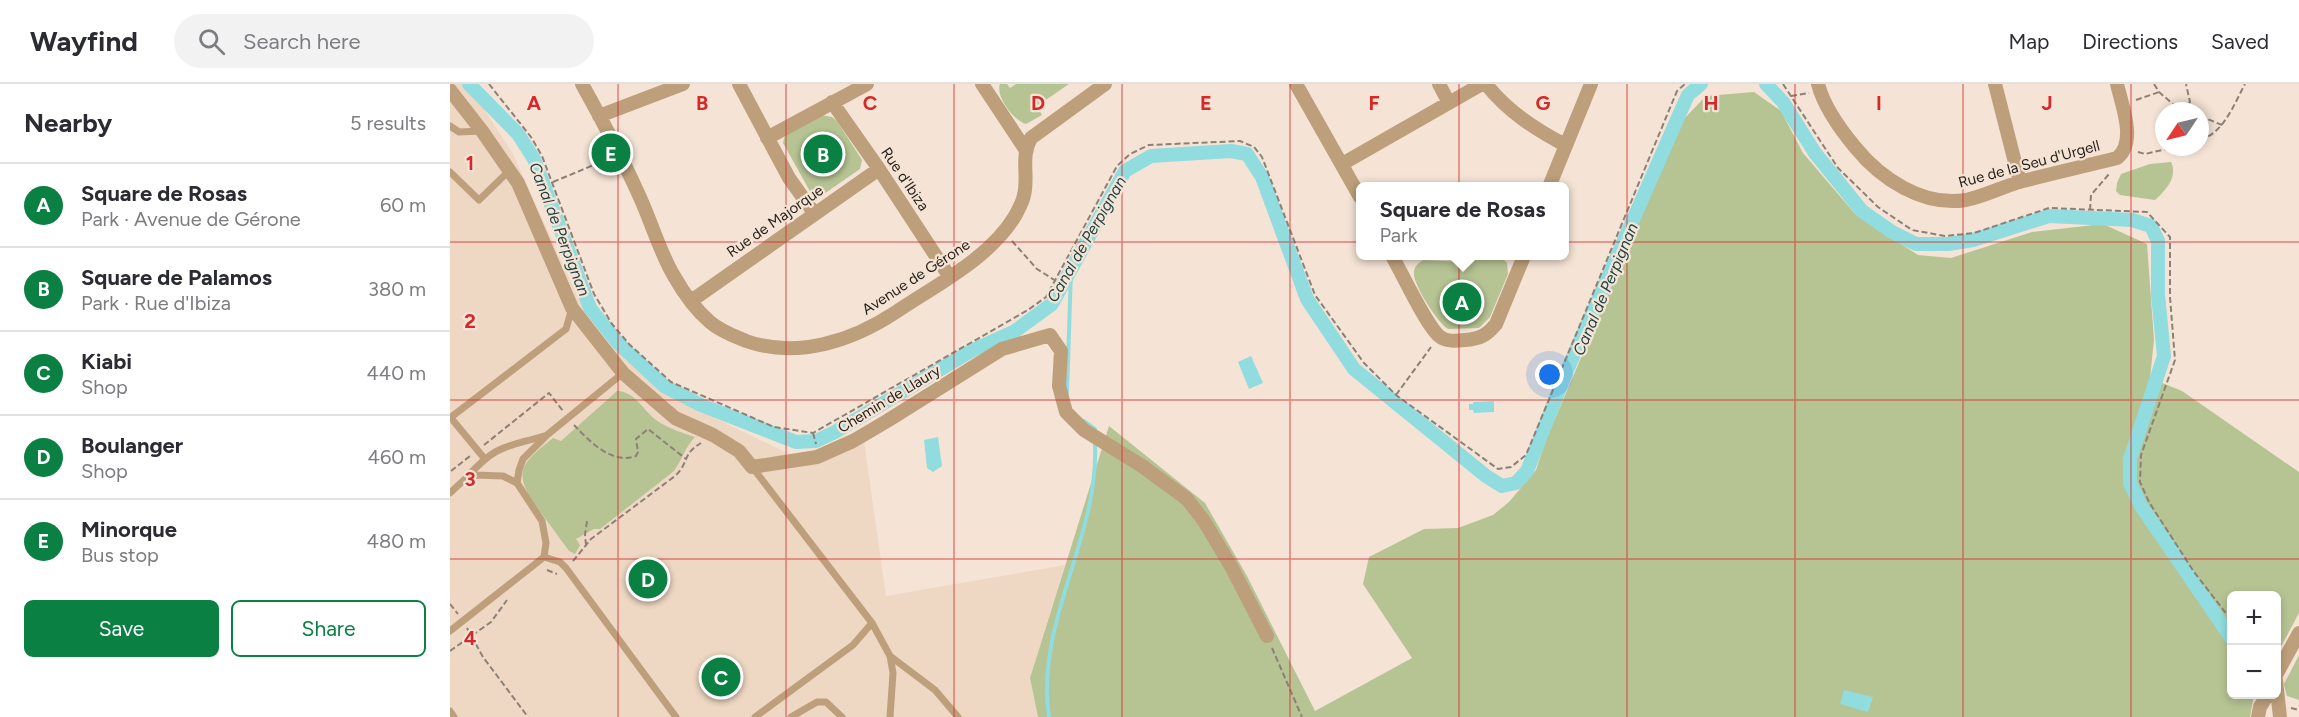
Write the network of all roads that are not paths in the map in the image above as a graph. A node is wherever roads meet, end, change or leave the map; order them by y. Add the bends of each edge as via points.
1 (582, 84) edge
2 (683, 84) edge
3 (739, 84) edge
4 (867, 84) edge
5 (1105, 84) edge
6 (1296, 84) edge
7 (1439, 84) edge
8 (1484, 84) edge
9 (1591, 84) edge
10 (1995, 84) edge
11 (2117, 84) edge
12 (985, 85) edge
13 (1819, 88) edge
14 (450, 90) edge
15 (832, 102) junction
16 (1449, 103) junction
17 (599, 116) junction
18 (450, 126) edge
19 (482, 131) junction
20 (767, 138) junction
21 (1565, 145) junction
22 (1024, 149) junction
23 (1342, 164) junction
24 (879, 169) junction
25 (510, 170) junction
26 (450, 172) edge
27 (1551, 182) edge
28 (2020, 182) junction
29 (1356, 190) edge
30 (814, 213) junction
31 (1395, 260) edge
32 (1522, 260) edge
33 (949, 276) junction
34 (691, 301) junction
35 (572, 308) junction
36 (623, 373) junction
37 (451, 418) edge
38 (547, 435) junction
39 (484, 458) junction
40 (752, 467) junction
41 (466, 478) junction
42 (517, 483) junction
43 (450, 493) edge
44 (544, 557) junction
45 (872, 623) junction
46 (450, 631) edge
47 (2299, 633) edge
48 (1267, 636) road end
49 (890, 656) junction
50 (2281, 667) edge
51 (2265, 699) edge
52 (2278, 699) edge
53 (450, 711) edge
54 (454, 717) edge
55 (676, 717) edge
56 (755, 717) edge
57 (791, 717) edge
58 (842, 717) edge
59 (890, 717) edge
60 (958, 717) edge
61 (2258, 717) edge
62 (2280, 717) edge

1 - 17 street, Avenue de Gérone
2 - 17 street
3 - 20 street
4 - 15 street
5 - 22 street via 1031,138
6 - 23 street
7 - 16 street
8 - 16 street
8 - 21 street via 1517,115
9 - 21 street
10 - 28 street
11 - 28 street, Rue de la Seu d'Urgell via 2128,136 2121,153
12 - 22 street
13 - 28 street, Rue de la Seu d'Urgell via 1840,128 1864,158 1895,184 1924,197 1966,200
14 - 19 street
15 - 20 street
15 - 24 street, Rue d'Ibiza
16 - 23 street
17 - 34 street, Avenue de Gérone via 648,213 673,275
18 - 19 lane via 459,132
19 - 25 street
20 - 30 street
21 - 27 street
22 - 33 street, Avenue de Gérone via 1024,195 1016,214 988,249
23 - 29 street
24 - 30 street, Rue de Majorque
24 - 33 street, Rue d'Ibiza
25 - 26 lane via 479,200
25 - 35 street
30 - 34 street, Rue de Majorque
31 - 32 street via 1439,336 1452,341 1479,339 1489,333
33 - 34 street, Avenue de Gérone via 854,335 795,349 766,348 731,335 710,322
35 - 36 street
35 - 37 lane via 566,329
36 - 38 lane
36 - 40 street via 675,418 739,451
37 - 39 lane
38 - 39 lane via 513,443
38 - 42 lane via 523,459
39 - 41 lane
40 - 45 lane
40 - 48 street, Chemin de Llaury via 817,457 888,421 1002,349 1050,335 1061,351 1059,386 1066,412 1084,430 1187,499 1232,568
41 - 42 lane via 485,474
41 - 43 lane
42 - 44 lane via 542,521
44 - 46 lane
44 - 55 lane via 566,568
45 - 49 lane
45 - 56 lane via 853,645
47 - 50 street
49 - 59 lane
49 - 60 lane via 935,690
51 - 61 street
52 - 62 street
53 - 54 lane
57 - 58 lane via 817,702 826,702

